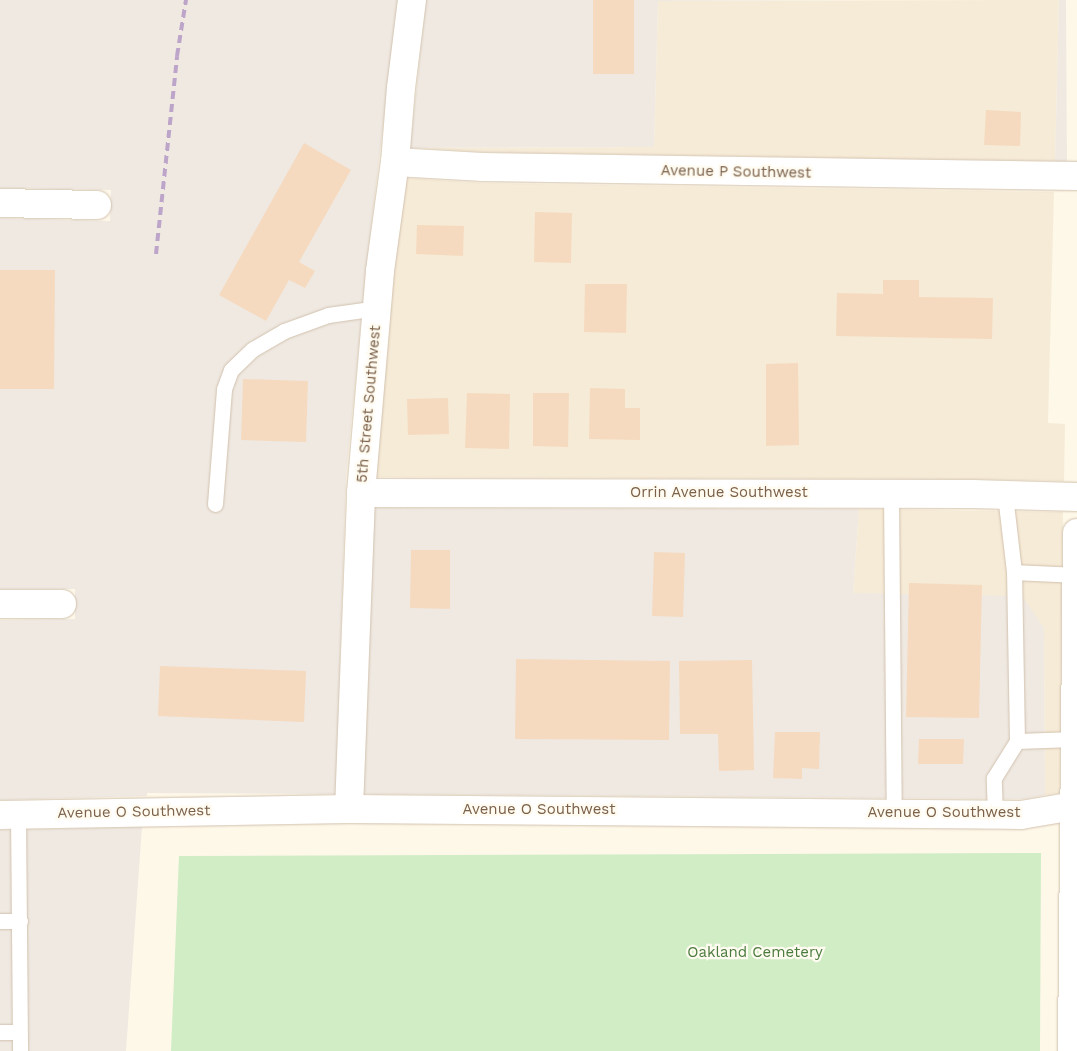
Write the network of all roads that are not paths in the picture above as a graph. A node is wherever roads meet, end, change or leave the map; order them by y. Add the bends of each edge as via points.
1 (412, 0) edge
2 (395, 162) junction
3 (1077, 176) edge
4 (0, 203) edge
5 (97, 205) dead end
6 (377, 308) junction
7 (361, 493) junction
8 (891, 494) junction
9 (1005, 495) junction
10 (1077, 497) edge
11 (215, 504) dead end
12 (1077, 533) edge
13 (1014, 572) junction
14 (1077, 574) edge
15 (0, 604) edge
16 (62, 604) dead end
17 (1074, 739) junction
18 (1017, 741) junction
19 (1075, 806) edge
20 (349, 809) junction
21 (894, 813) junction
22 (9, 814) edge
23 (995, 815) junction
24 (0, 921) edge
25 (20, 921) junction
26 (1074, 994) edge
27 (0, 1032) edge
28 (19, 1032) junction
29 (20, 1051) edge
30 (1072, 1051) edge

1 - 2 street, 5th Street Southwest
2 - 3 street, Avenue P Southwest via 483,167
2 - 6 street, 5th Street Southwest
4 - 5 street
6 - 7 street, 5th Street Southwest
6 - 11 lane via 328,315 284,331 253,349 231,370 224,389
7 - 8 street, Orrin Avenue Southwest
7 - 20 street, 5th Street Southwest
8 - 9 street, Orrin Avenue Southwest
8 - 21 lane
9 - 10 street, Orrin Avenue Southwest
9 - 13 lane
12 - 14 street
13 - 14 lane
13 - 18 lane
14 - 17 street
15 - 16 street
17 - 18 lane
17 - 19 street
18 - 23 lane via 994,778
19 - 23 street, Avenue O Southwest via 1021,815
19 - 26 street
20 - 21 street, Avenue O Southwest
20 - 22 street, Avenue O Southwest
21 - 23 street, Avenue O Southwest
22 - 25 lane
24 - 25 lane
25 - 28 lane
26 - 30 street
27 - 28 lane
28 - 29 lane

